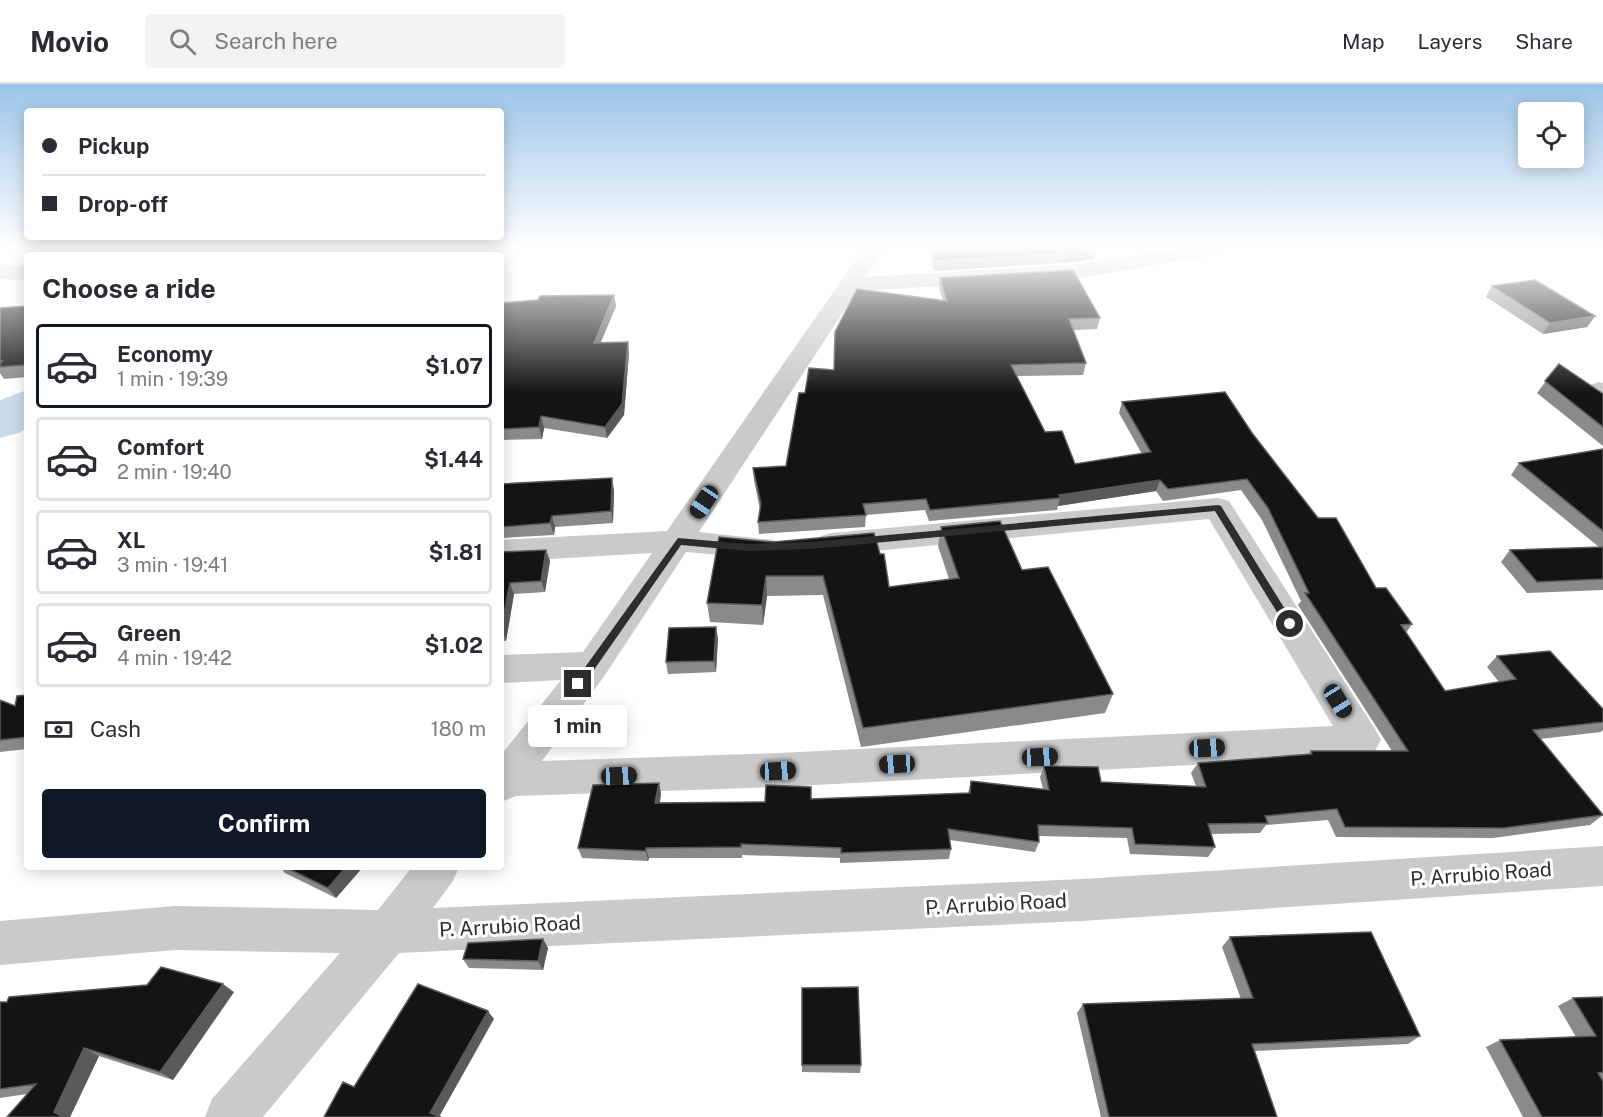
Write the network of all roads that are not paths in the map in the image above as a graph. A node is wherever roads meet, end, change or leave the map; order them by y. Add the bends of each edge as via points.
1 (842, 296) edge
2 (678, 541) junction
3 (504, 551) edge
4 (593, 665) junction
5 (504, 669) edge
6 (504, 781) edge
7 (504, 782) edge
8 (1603, 866) edge
9 (436, 870) edge
10 (388, 932) junction
11 (0, 942) edge
12 (230, 1117) edge

1 - 2 street
2 - 3 street
2 - 4 street
2 - 7 street via 748,547 796,546 1218,508 1362,740
4 - 5 street
4 - 6 street
8 - 10 street, P. Arrubio Road via 1082,900
9 - 10 street
10 - 11 street, P. Arrubio Road via 175,928
10 - 12 street

